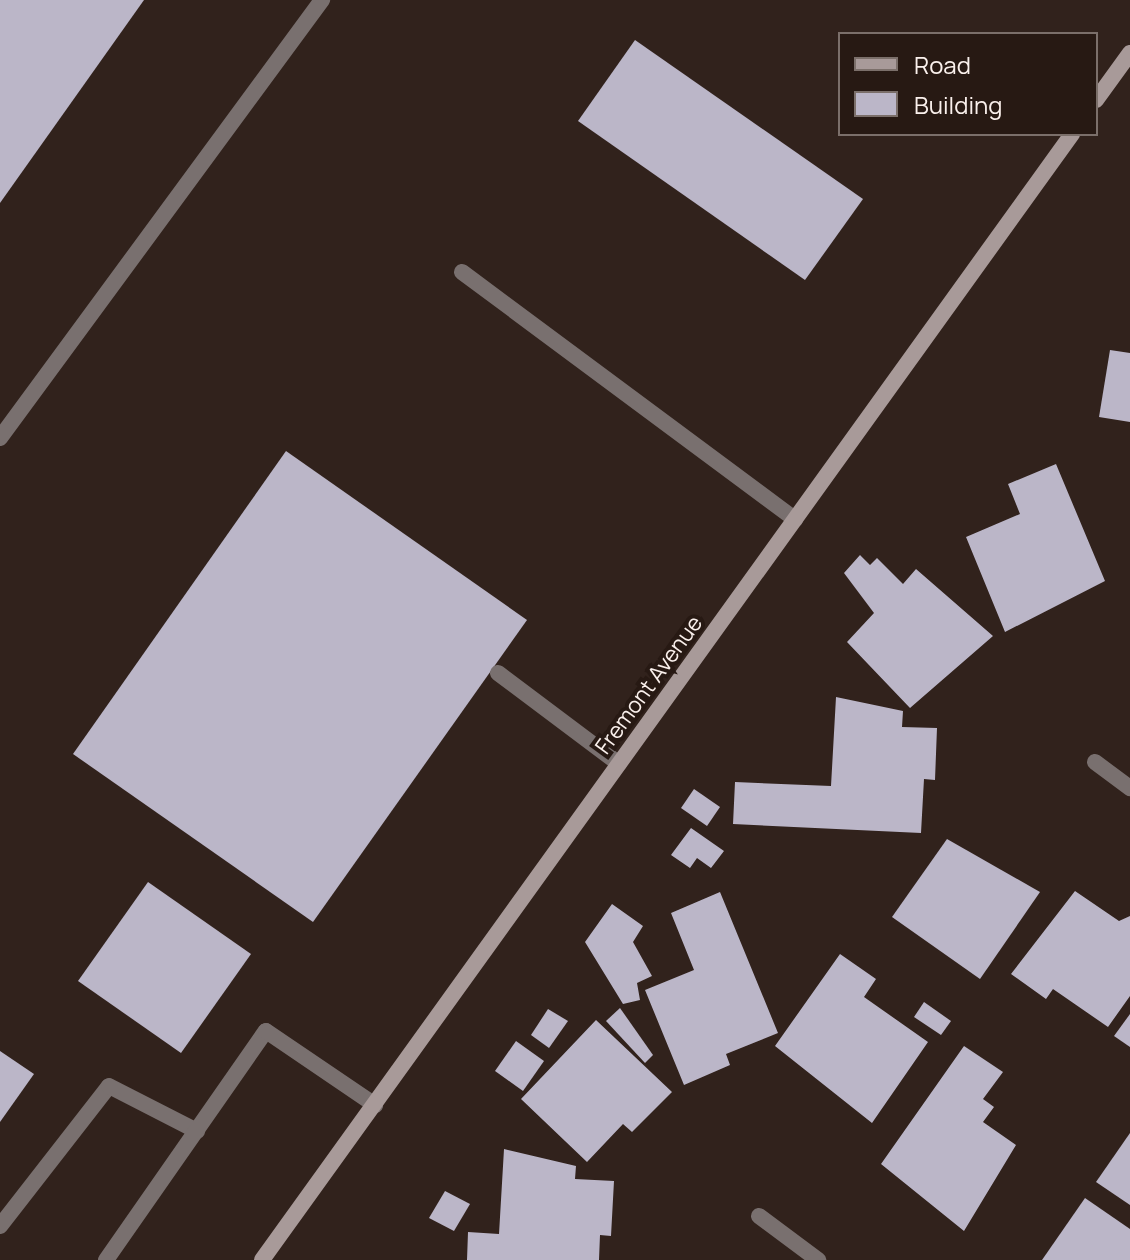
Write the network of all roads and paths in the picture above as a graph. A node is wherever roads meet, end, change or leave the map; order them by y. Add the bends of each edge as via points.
1 (322, 0) edge
2 (1130, 53) edge
3 (1098, 97) edge
4 (1071, 136) edge
5 (462, 272) dead end
6 (0, 438) edge
7 (795, 519) junction
8 (498, 673) dead end
9 (1095, 762) dead end
10 (619, 764) junction
11 (1130, 788) edge
12 (375, 1105) junction
13 (197, 1131) junction
14 (759, 1216) dead end
15 (0, 1226) edge
16 (106, 1260) edge
17 (262, 1260) edge
18 (818, 1260) edge

1 - 6 street
2 - 3 street
4 - 7 street, Fremont Avenue
5 - 7 street
7 - 10 street, Fremont Avenue
8 - 10 street
9 - 11 street
10 - 12 street, Fremont Avenue
12 - 13 street via 266,1031
12 - 17 street, Fremont Avenue
13 - 15 street via 109,1086
13 - 16 street
14 - 18 street

